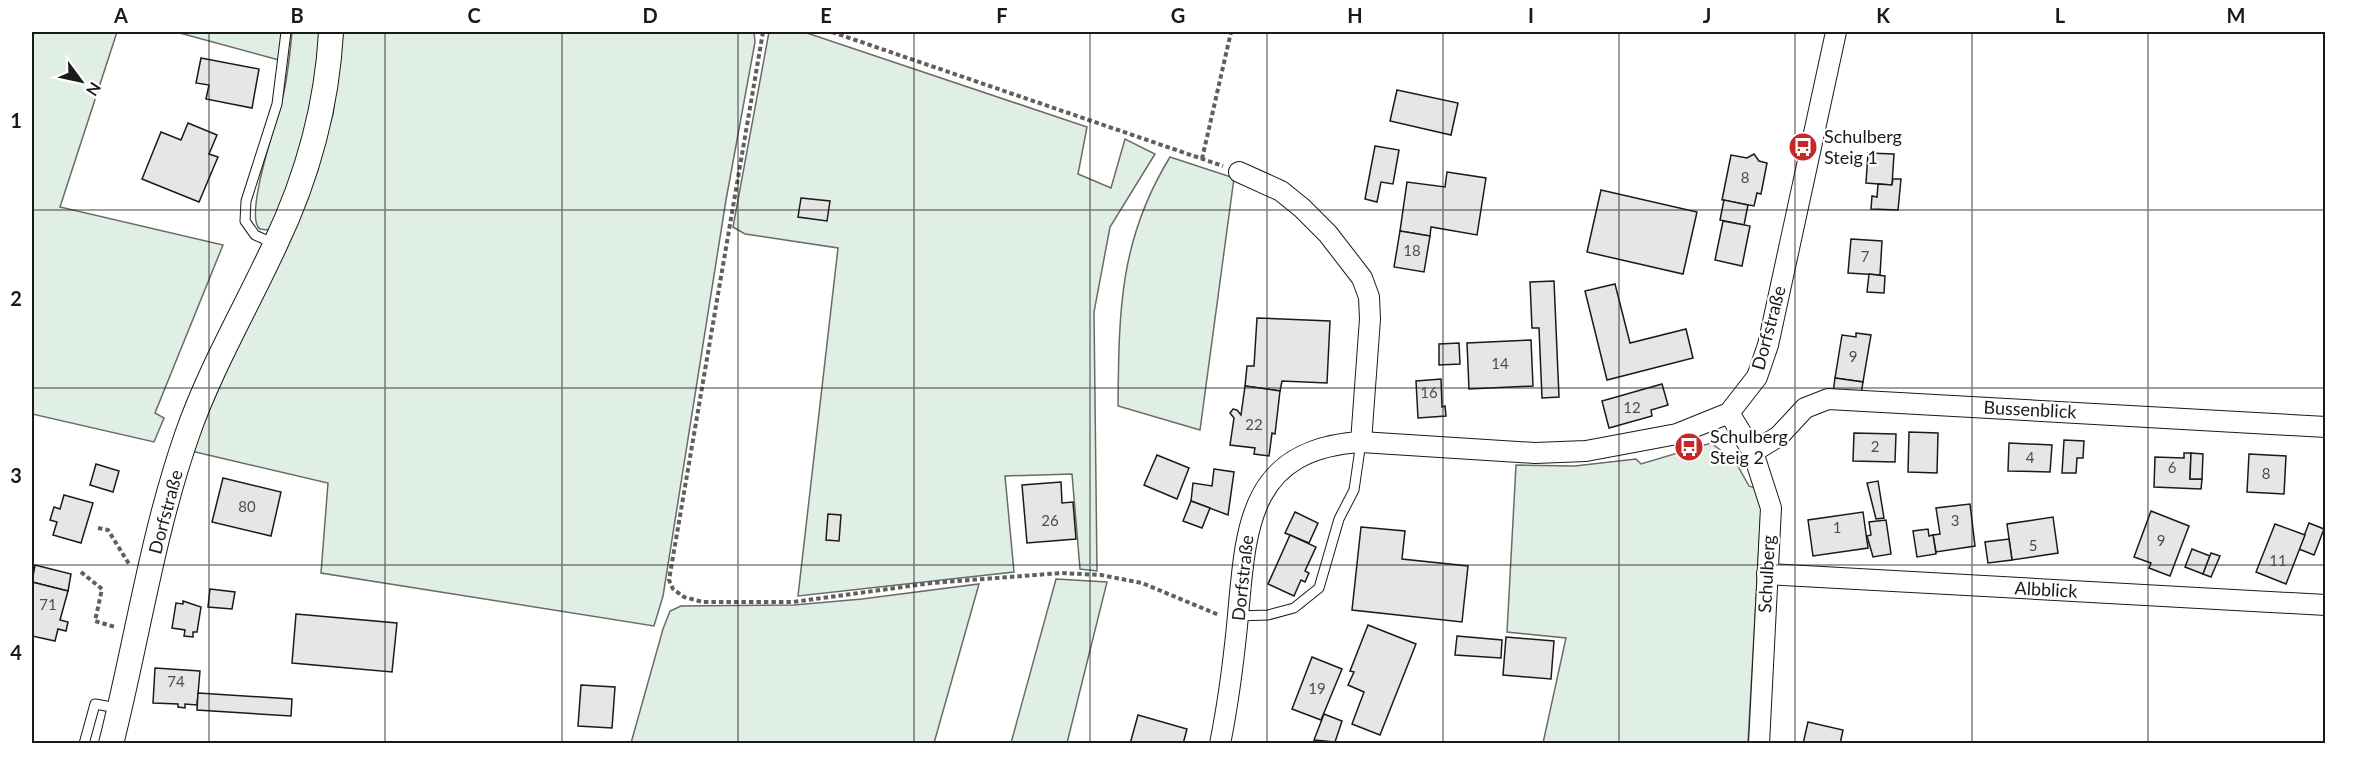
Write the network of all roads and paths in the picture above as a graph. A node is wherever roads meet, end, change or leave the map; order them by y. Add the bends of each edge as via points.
1 (286, 32) edge
2 (332, 32) edge
3 (763, 32) edge
4 (832, 32) edge
5 (1230, 32) edge
6 (1835, 38) edge
7 (1202, 159) junction
8 (1239, 172) joint
9 (276, 244) junction
10 (1729, 413) junction
11 (2325, 427) edge
12 (1361, 442) junction
13 (1753, 452) junction
14 (98, 528) dead end
15 (81, 572) dead end
16 (1767, 574) junction
17 (147, 585) junction
18 (2325, 606) edge
19 (1238, 616) junction
20 (136, 633) junction
21 (120, 709) junction
22 (84, 744) edge
23 (111, 744) edge
24 (1220, 744) edge
25 (1759, 744) edge

1 - 9 lane via 277,104 246,201 245,221 255,235
2 - 9 street, Dorfstraße via 322,114 304,175
3 - 19 path via 669,580 673,589 703,602 793,602 932,583 1061,573 1142,583 1219,615
4 - 7 path
5 - 7 path
6 - 10 street, Dorfstraße via 1768,345 1757,377
7 - 8 path
8 - 12 street via 1281,191 1302,208 1362,278 1369,297 1370,319
9 - 17 street, Dorfstraße via 188,435
10 - 12 street, Dorfstraße via 1677,434 1586,451 1535,453
10 - 13 street, Schulberg
11 - 13 street, Bussenblick via 1828,399 1805,408 1779,436
12 - 19 lane via 1354,490 1339,519 1319,588 1294,608 1268,615
12 - 19 street, Dorfstraße via 1311,451 1291,462 1272,481 1249,524 1243,548
13 - 16 street, Schulberg via 1770,508
14 - 17 path via 108,530
15 - 20 path via 102,589 95,621
16 - 18 street, Albblick
16 - 25 street, Schulberg
17 - 20 street, Dorfstraße
19 - 24 street, Dorfstraße
20 - 21 street, Dorfstraße
21 - 22 lane via 95,704
21 - 23 street, Dorfstraße

